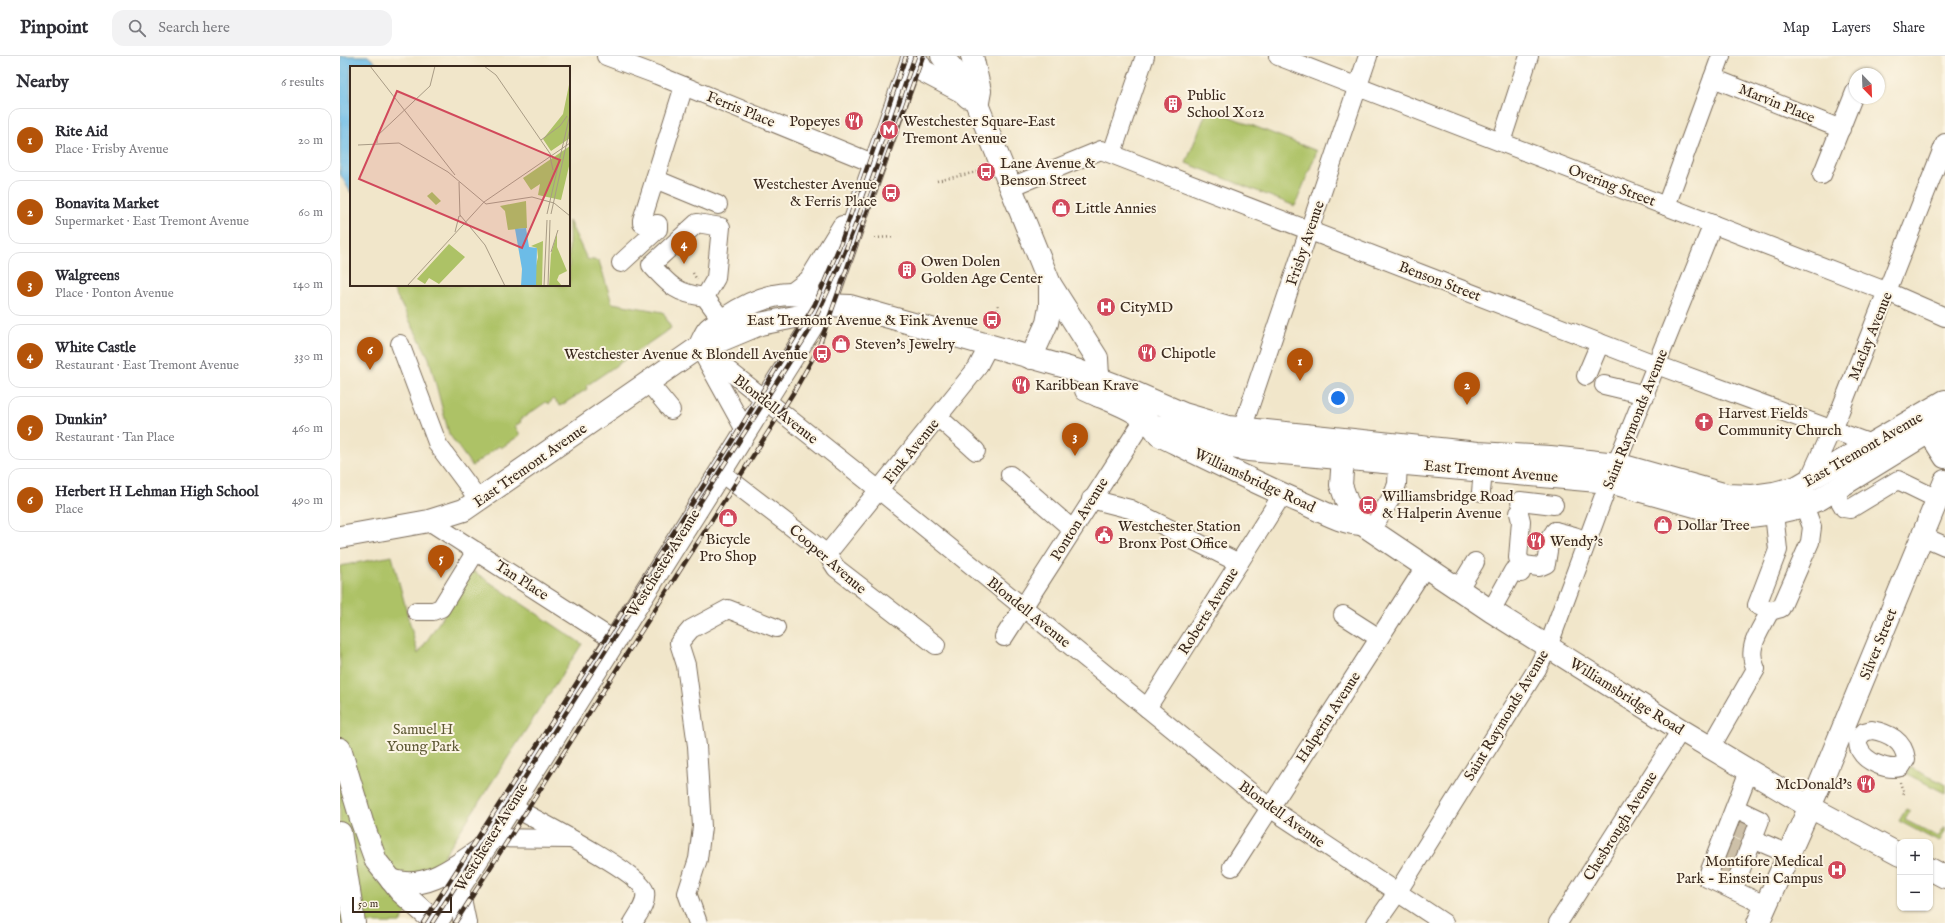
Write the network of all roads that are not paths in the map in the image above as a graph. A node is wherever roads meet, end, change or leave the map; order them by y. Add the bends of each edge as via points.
1 (606, 56) edge
2 (913, 56) edge
3 (942, 56) edge
4 (972, 56) edge
5 (1145, 56) edge
6 (1278, 56) edge
7 (1368, 56) edge
8 (1530, 56) edge
9 (1721, 56) edge
10 (934, 77) junction
11 (1713, 78) junction
12 (684, 86) junction
13 (1358, 87) junction
14 (898, 99) junction
15 (1850, 104) edge
16 (978, 105) junction
17 (1841, 129) junction
18 (1501, 142) junction
19 (1945, 143) edge
20 (1112, 154) junction
21 (875, 164) junction
22 (1822, 176) dead end
23 (655, 179) junction
24 (1938, 183) edge
25 (1012, 187) junction
26 (866, 190) junction
27 (718, 205) dead end
28 (1666, 206) junction
29 (1713, 224) junction
30 (1309, 231) junction
31 (621, 263) dead end
32 (1050, 284) junction
33 (1888, 292) junction
34 (794, 293) junction
35 (705, 297) dead end
36 (825, 305) junction
37 (1945, 317) edge
38 (722, 320) junction
39 (1600, 343) junction
40 (400, 344) dead end
41 (989, 345) junction
42 (699, 347) junction
43 (1031, 358) junction
44 (1657, 365) junction
45 (1586, 376) dead end
46 (648, 382) junction
47 (1604, 385) dead end
48 (1099, 387) junction
49 (1646, 395) junction
50 (765, 400) junction
51 (1945, 401) edge
52 (671, 410) dead end
53 (1151, 415) junction
54 (938, 417) junction
55 (1931, 423) edge
56 (1242, 429) junction
57 (1832, 430) junction
58 (746, 432) junction
59 (1871, 444) junction
60 (1343, 449) junction
61 (976, 451) dead end
62 (1945, 457) edge
63 (1398, 462) junction
64 (1483, 471) junction
65 (720, 472) junction
66 (1613, 473) junction
67 (1010, 474) dead end
68 (1522, 474) junction
69 (1809, 482) junction
70 (880, 490) junction
71 (1941, 490) edge
72 (1834, 491) junction
73 (1481, 492) dead end
74 (1282, 495) junction
75 (1091, 499) junction
76 (479, 500) junction
77 (1520, 503) junction
78 (1554, 504) dead end
79 (1804, 505) junction
80 (1774, 513) junction
81 (429, 521) junction
82 (1366, 527) junction
83 (1555, 528) junction
84 (1072, 529) junction
85 (1922, 536) junction
86 (340, 537) edge
87 (1587, 541) junction
88 (1945, 546) edge
89 (476, 550) junction
90 (827, 554) junction
91 (1475, 562) dead end
92 (1239, 563) junction
93 (1425, 567) junction
94 (1517, 572) dead end
95 (1543, 573) dead end
96 (1458, 590) junction
97 (1023, 607) junction
98 (416, 611) dead end
99 (1491, 611) junction
100 (1770, 611) junction
101 (1343, 615) dead end
102 (776, 628) dead end
103 (1004, 637) dead end
104 (1379, 638) junction
105 (614, 641) junction
106 (936, 645) dead end
107 (1548, 647) junction
108 (1147, 708) junction
109 (1681, 730) junction
110 (1711, 747) junction
111 (340, 749) edge
112 (1749, 771) junction
113 (511, 806) junction
114 (1810, 807) junction
115 (1270, 808) junction
116 (1734, 808) junction
117 (340, 834) edge
118 (572, 839) junction
119 (489, 842) junction
120 (1736, 847) junction
121 (1897, 853) edge
122 (1788, 854) junction
123 (1232, 867) dead end
124 (391, 880) junction
125 (458, 889) junction
126 (1733, 890) junction
127 (1397, 893) junction
128 (1762, 914) edge
129 (696, 922) edge
130 (354, 923) edge
131 (436, 923) edge
132 (465, 923) edge
133 (632, 923) edge
134 (1376, 923) edge
135 (1444, 923) edge
136 (1558, 923) edge

1 - 12 street, Ferris Place
2 - 10 main road via 923,71
2 - 14 main road, Westchester Avenue
3 - 16 main road via 972,92
4 - 16 main road via 980,91
5 - 20 street
6 - 13 street, Overing Street
7 - 13 street, Frisby Avenue
8 - 18 street
9 - 11 street
10 - 14 main road via 919,83
10 - 16 main road via 963,92
11 - 17 street, Marvin Place
11 - 28 street
12 - 21 street, Ferris Place
12 - 23 street
13 - 18 street, Overing Street
13 - 30 street, Frisby Avenue
14 - 21 main road, Westchester Avenue
15 - 17 street
16 - 25 main road
17 - 22 street
18 - 28 street, Overing Street
19 - 24 street, Maclay Avenue
20 - 25 street, Benson Street via 1101,150
20 - 30 street, Benson Street
21 - 26 main road, Westchester Avenue
23 - 27 street
23 - 31 street via 642,223 658,224 658,229
24 - 33 street, Maclay Avenue
25 - 32 main road
26 - 34 main road, Westchester Avenue via 810,281
26 - 36 main road, Westchester Avenue
28 - 29 street, Overing Street
29 - 33 street, Overing Street
29 - 44 street, Saint Raymonds Avenue
30 - 39 street, Benson Street
30 - 56 street, Frisby Avenue
32 - 43 main road via 1050,307 1046,323
32 - 48 main road via 1097,358
33 - 37 street, Overing Street
33 - 57 street, Maclay Avenue
34 - 36 main road, East Tremont Avenue via 814,297
34 - 38 main road, East Tremont Avenue via 765,298 742,307
35 - 38 street
36 - 41 main road, East Tremont Avenue via 850,306
36 - 42 main road, East Tremont Avenue via 805,315 760,324
36 - 50 main road, Westchester Avenue
38 - 42 main road, East Tremont Avenue via 708,330
39 - 44 street, Benson Street
39 - 45 street
40 - 76 street via 438,445
41 - 43 main road, East Tremont Avenue
41 - 54 street, Fink Avenue via 977,368
42 - 46 main road, East Tremont Avenue
42 - 50 street, Blondell Avenue
42 - 58 street, Blondell Avenue
43 - 48 main road, East Tremont Avenue via 1076,370
44 - 49 street, Saint Raymonds Avenue
44 - 57 street, Benson Street
46 - 52 street
46 - 76 main road, East Tremont Avenue
47 - 49 street
48 - 53 main road, East Tremont Avenue
49 - 66 street, Saint Raymonds Avenue
50 - 58 main road, Westchester Avenue
50 - 70 street, Blondell Avenue
51 - 55 main road, East Tremont Avenue
53 - 56 main road, East Tremont Avenue via 1201,420
53 - 60 main road, East Tremont Avenue via 1163,425 1222,446
53 - 74 main road, Williamsbridge Road via 1159,434
53 - 75 street, Ponton Avenue
54 - 61 street
54 - 70 street, Fink Avenue
55 - 59 main road, East Tremont Avenue
55 - 62 main road
55 - 72 main road, East Tremont Avenue
56 - 60 main road, East Tremont Avenue
57 - 59 street, Benson Street
57 - 69 street, Maclay Avenue
58 - 65 main road, Westchester Avenue
59 - 69 main road, East Tremont Avenue
60 - 63 main road, East Tremont Avenue
60 - 66 main road, East Tremont Avenue
60 - 82 main road, Williamsbridge Road via 1340,485 1347,502
63 - 64 main road, East Tremont Avenue
63 - 82 street via 1397,484 1393,495
64 - 68 main road, East Tremont Avenue
64 - 73 street
65 - 90 street, Cooper Avenue
65 - 105 main road, Westchester Avenue
66 - 68 main road, East Tremont Avenue
66 - 69 main road, East Tremont Avenue via 1727,495 1754,496 1774,493
66 - 80 main road, East Tremont Avenue via 1726,513 1750,516
66 - 87 street, Saint Raymonds Avenue
67 - 84 street
68 - 77 street
69 - 80 street, Maclay Avenue via 1800,494
70 - 90 street, Fink Avenue
70 - 97 street, Blondell Avenue
71 - 72 street via 1898,480 1850,509 1844,508
71 - 85 main road, Silver Street
72 - 79 main road, East Tremont Avenue
74 - 82 main road, Williamsbridge Road via 1348,524
74 - 92 street, Roberts Avenue
75 - 84 street, Ponton Avenue
75 - 92 street via 1130,509
76 - 81 main road, East Tremont Avenue via 464,510
77 - 78 street
77 - 83 street via 1518,558 1524,565 1542,567 1546,564 1550,538
79 - 80 main road, East Tremont Avenue
79 - 100 street via 1812,527 1810,542 1781,608
80 - 100 street via 1777,557 1757,605
81 - 86 main road, East Tremont Avenue
81 - 89 street, Tan Place
82 - 93 main road, Williamsbridge Road
83 - 87 street
83 - 95 street via 1556,558 1551,570
84 - 97 street, Ponton Avenue
85 - 88 street
85 - 114 main road, Silver Street via 1850,735
87 - 107 street, Saint Raymonds Avenue
89 - 98 street via 441,608 433,612
89 - 105 street, Tan Place
90 - 106 street, Cooper Avenue via 836,568
91 - 96 street
92 - 108 street, Roberts Avenue
93 - 96 main road, Williamsbridge Road
93 - 104 street, Halperin Avenue
94 - 99 street
96 - 99 main road, Williamsbridge Road
97 - 103 street, Ponton Avenue
97 - 108 street, Blondell Avenue
99 - 107 main road, Williamsbridge Road
100 - 110 street via 1754,641 1752,660 1756,669
101 - 104 street
102 - 129 street via 728,609 691,629 679,643 686,665 697,746 702,827 698,859 687,893
104 - 115 street, Halperin Avenue
105 - 113 main road, Westchester Avenue
107 - 109 main road, Williamsbridge Road
107 - 127 street, Saint Raymonds Avenue
108 - 115 street, Blondell Avenue
109 - 110 main road, Williamsbridge Road
109 - 136 street, Chesbrough Avenue
110 - 112 main road, Williamsbridge Road
111 - 124 main road via 372,852 380,868
112 - 114 main road, Williamsbridge Road
112 - 116 street
113 - 118 street
113 - 119 main road, Westchester Avenue
114 - 121 main road, Williamsbridge Road
114 - 122 main road, Silver Street
115 - 123 street, Halperin Avenue
115 - 127 street, Blondell Avenue
116 - 120 street
116 - 120 street via 1760,820
117 - 130 main road
118 - 119 street
118 - 133 street via 640,883 645,900
119 - 124 main road via 447,872 426,881 404,884
119 - 125 main road, Westchester Avenue
120 - 122 street
120 - 126 street
120 - 126 street via 1707,878
122 - 128 main road, Silver Street
124 - 131 main road
125 - 131 main road, Westchester Avenue
125 - 132 main road
126 - 128 street
127 - 134 street, Saint Raymonds Avenue
127 - 135 street, Blondell Avenue

